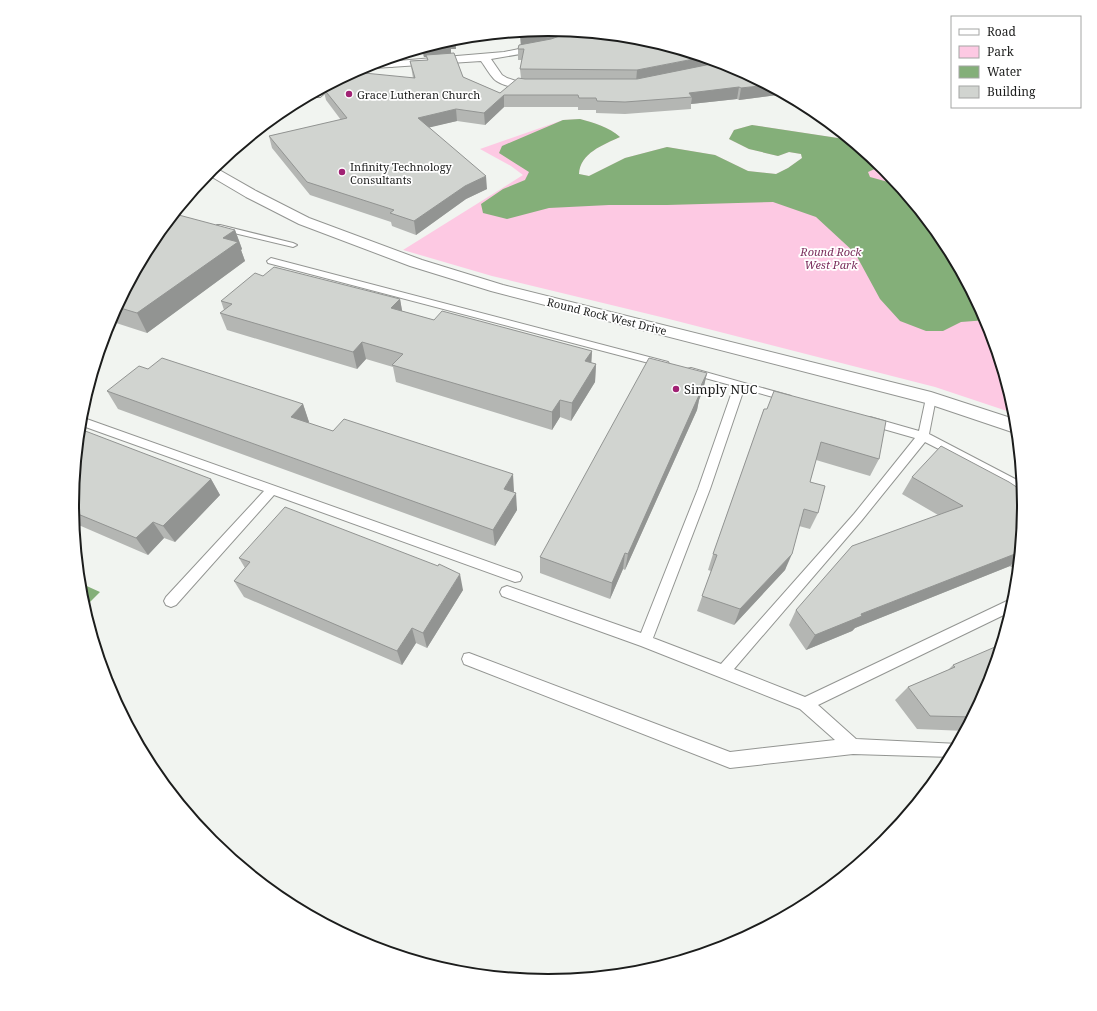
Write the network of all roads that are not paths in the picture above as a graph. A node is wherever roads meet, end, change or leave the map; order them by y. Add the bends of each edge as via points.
1 (576, 37) edge
2 (483, 56) junction
3 (399, 61) edge
4 (548, 86) edge
5 (217, 174) edge
6 (210, 224) edge
7 (293, 245) dead end
8 (271, 261) dead end
9 (740, 384) junction
10 (931, 398) junction
11 (801, 401) edge
12 (862, 419) edge
13 (86, 423) edge
14 (1011, 425) edge
15 (923, 436) junction
16 (1017, 485) edge
17 (272, 490) junction
18 (515, 577) dead end
19 (507, 592) dead end
20 (171, 601) dead end
21 (1007, 608) edge
22 (645, 641) junction
23 (469, 659) dead end
24 (723, 672) junction
25 (805, 704) junction
26 (853, 746) junction
27 (949, 750) edge

1 - 2 street via 551,46
2 - 3 street
2 - 4 street via 498,77 508,83
5 - 10 street, Round Rock West Drive via 304,221 416,263 497,288
6 - 7 lane
8 - 9 lane
9 - 11 lane
9 - 22 lane via 704,489
10 - 14 street, Round Rock West Drive
10 - 15 lane
12 - 15 lane
13 - 17 lane
15 - 16 lane
15 - 24 lane via 858,517
17 - 18 lane
17 - 20 lane
19 - 22 lane
21 - 25 lane
22 - 24 lane
23 - 26 lane via 730,760
24 - 25 lane
25 - 26 lane
26 - 27 lane

